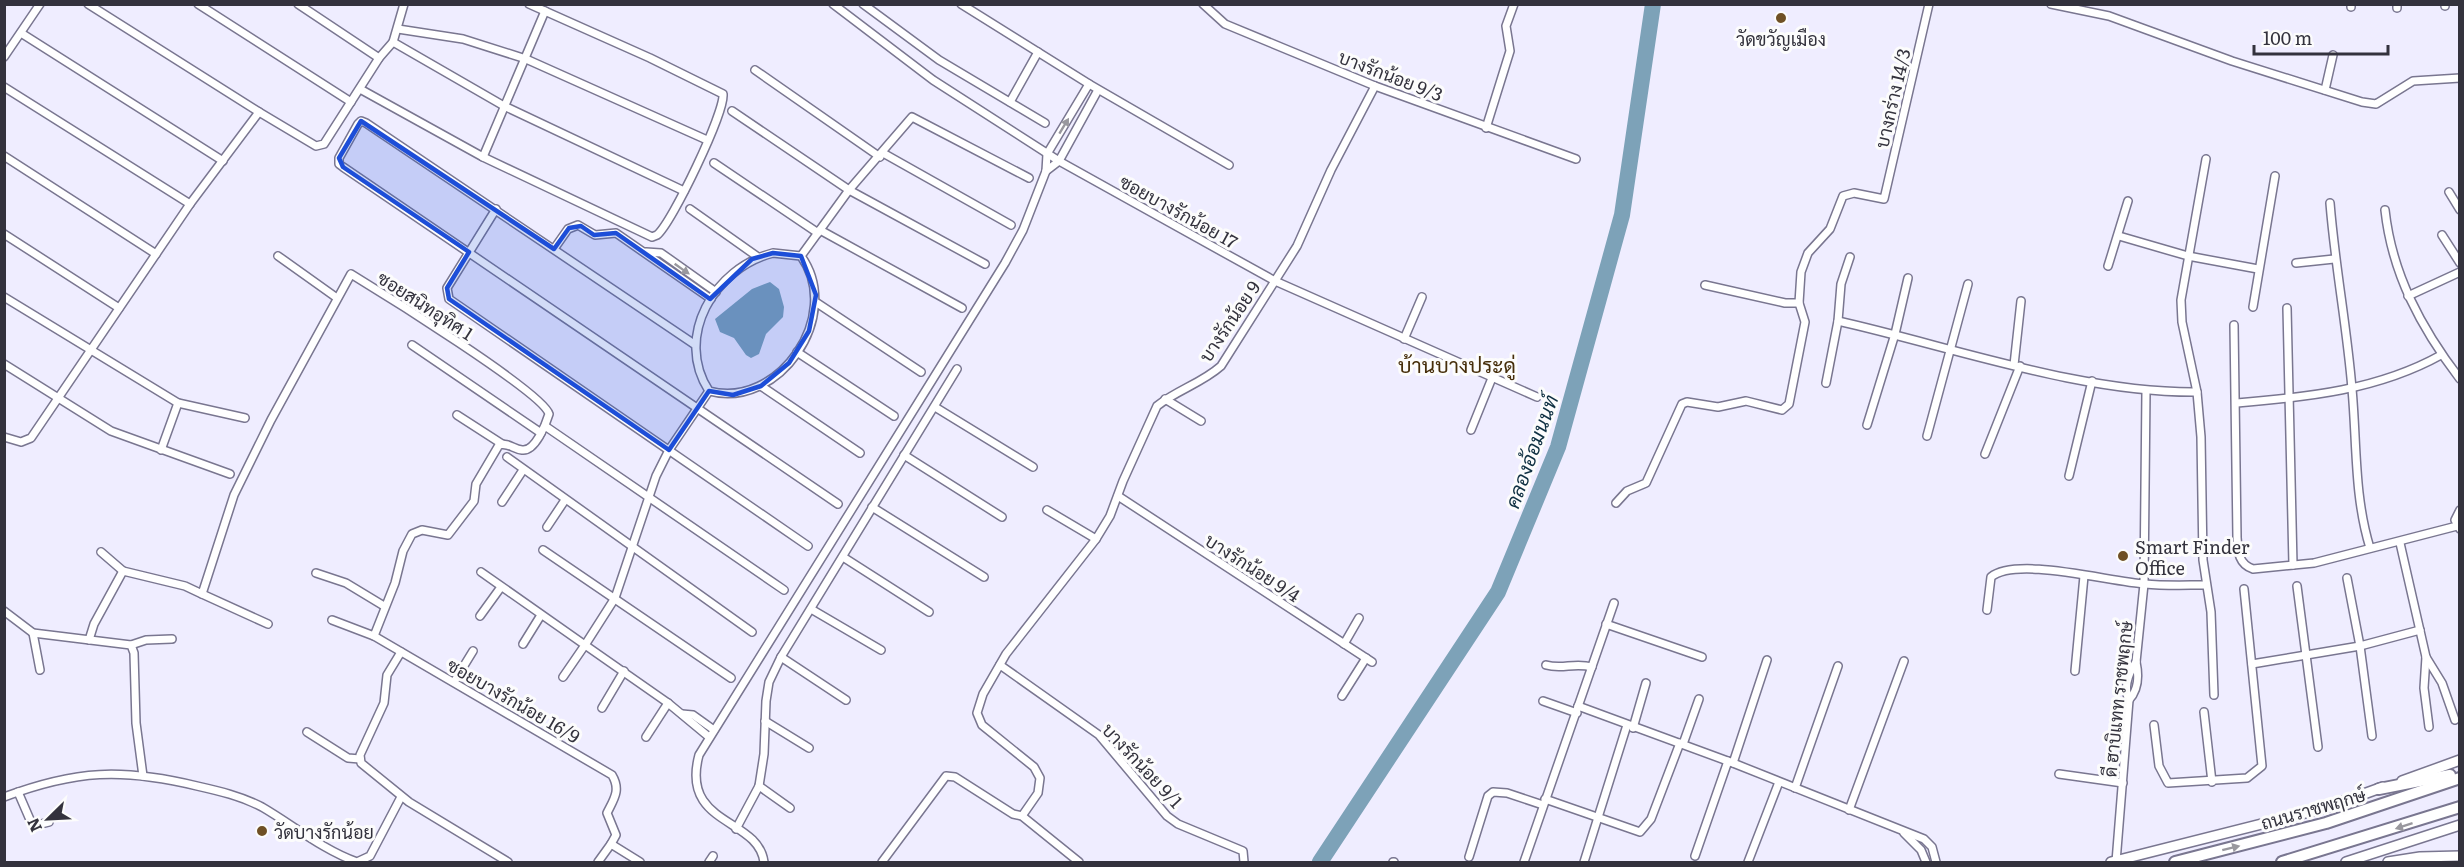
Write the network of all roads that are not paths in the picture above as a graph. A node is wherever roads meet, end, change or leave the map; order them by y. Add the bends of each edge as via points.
1 (40, 4) edge
2 (88, 4) edge
3 (198, 4) edge
4 (298, 4) edge
5 (529, 4) edge
6 (833, 4) edge
7 (863, 4) edge
8 (961, 4) edge
9 (1203, 4) edge
10 (1514, 4) edge
11 (1929, 4) edge
12 (2051, 4) edge
13 (403, 5) edge
14 (544, 10) junction
15 (398, 29) junction
16 (21, 33) junction
17 (393, 42) junction
18 (1038, 52) junction
19 (2333, 55) dead end
20 (4, 57) edge
21 (379, 58) junction
22 (526, 59) junction
23 (755, 70) dead end
24 (2460, 78) edge
25 (1089, 84) junction
26 (1375, 86) junction
27 (4, 87) edge
28 (360, 89) junction
29 (1098, 90) junction
30 (2325, 90) junction
31 (351, 102) junction
32 (1010, 102) junction
33 (504, 106) junction
34 (732, 111) dead end
35 (259, 112) junction
36 (1045, 123) dead end
37 (1486, 128) junction
38 (707, 140) junction
39 (1047, 154) junction
40 (882, 155) junction
41 (4, 156) edge
42 (483, 157) junction
43 (1576, 159) dead end
44 (2206, 159) dead end
45 (223, 161) junction
46 (1059, 161) junction
47 (714, 163) dead end
48 (1229, 165) dead end
49 (1046, 171) junction
50 (2275, 176) dead end
51 (1029, 178) dead end
52 (849, 190) junction
53 (684, 191) junction
54 (2449, 192) dead end
55 (2128, 201) dead end
56 (2330, 203) dead end
57 (190, 204) junction
58 (496, 208) junction
59 (690, 209) dead end
60 (2385, 210) dead end
61 (2460, 210) edge
62 (1011, 225) dead end
63 (819, 232) junction
64 (4, 234) edge
65 (2442, 235) dead end
66 (2119, 236) junction
67 (554, 249) junction
68 (469, 252) junction
69 (646, 252) junction
70 (156, 254) junction
71 (278, 256) dead end
72 (801, 256) junction
73 (2188, 256) junction
74 (758, 257) junction
75 (1850, 257) dead end
76 (2334, 260) junction
77 (2296, 263) dead end
78 (2460, 263) edge
79 (985, 264) dead end
80 (2108, 266) dead end
81 (2258, 269) junction
82 (2460, 272) edge
83 (1908, 278) dead end
84 (1275, 281) junction
85 (1968, 284) dead end
86 (1705, 285) dead end
87 (716, 292) junction
88 (2408, 296) junction
89 (4, 297) edge
90 (1422, 297) dead end
91 (337, 298) junction
92 (711, 299) junction
93 (2021, 301) dead end
94 (817, 303) junction
95 (1799, 303) junction
96 (2253, 307) dead end
97 (119, 308) junction
98 (962, 308) dead end
99 (2287, 308) dead end
100 (1839, 321) junction
101 (2234, 325) dead end
102 (1895, 334) junction
103 (1404, 339) junction
104 (694, 344) junction
105 (412, 345) dead end
106 (89, 350) junction
107 (1950, 350) junction
108 (797, 352) junction
109 (2441, 355) junction
110 (4, 364) edge
111 (2017, 366) junction
112 (957, 369) dead end
113 (921, 372) dead end
114 (1492, 378) junction
115 (2460, 379) edge
116 (2092, 381) junction
117 (1826, 383) dead end
118 (761, 386) junction
119 (2352, 388) junction
120 (709, 391) junction
121 (2146, 391) junction
122 (2197, 392) junction
123 (1537, 397) dead end
124 (58, 398) junction
125 (2291, 398) junction
126 (1165, 399) junction
127 (2237, 403) junction
128 (178, 404) junction
129 (935, 407) junction
130 (698, 408) junction
131 (457, 415) dead end
132 (894, 416) dead end
133 (245, 418) dead end
134 (1201, 421) dead end
135 (1867, 425) dead end
136 (543, 430) junction
137 (1471, 430) dead end
138 (1927, 436) dead end
139 (4, 437) edge
140 (502, 444) junction
141 (161, 450) junction
142 (669, 450) junction
143 (860, 453) dead end
144 (1985, 454) dead end
145 (904, 455) junction
146 (507, 457) dead end
147 (1033, 467) dead end
148 (523, 470) junction
149 (230, 474) dead end
150 (2069, 477) dead end
151 (1118, 496) junction
152 (649, 498) junction
153 (564, 500) junction
154 (502, 502) dead end
155 (1616, 503) dead end
156 (838, 504) dead end
157 (872, 507) junction
158 (1047, 510) dead end
159 (2460, 510) edge
160 (1002, 517) dead end
161 (547, 527) dead end
162 (2458, 527) edge
163 (1096, 539) junction
164 (2400, 543) junction
165 (808, 546) dead end
166 (634, 548) junction
167 (2370, 548) junction
168 (543, 550) dead end
169 (101, 552) dead end
170 (843, 557) junction
171 (2293, 565) junction
172 (123, 571) junction
173 (481, 572) dead end
174 (316, 573) dead end
175 (2084, 576) junction
176 (984, 577) dead end
177 (2347, 578) dead end
178 (2144, 584) junction
179 (2206, 585) junction
180 (501, 586) junction
181 (2297, 586) dead end
182 (2244, 589) dead end
183 (784, 590) dead end
184 (202, 594) junction
185 (615, 598) junction
186 (1614, 603) dead end
187 (384, 606) junction
188 (811, 609) junction
189 (1987, 610) dead end
190 (4, 611) edge
191 (929, 612) dead end
192 (541, 615) junction
193 (480, 616) dead end
194 (1359, 618) dead end
195 (332, 620) dead end
196 (268, 624) dead end
197 (1606, 624) junction
198 (2420, 630) junction
199 (33, 633) junction
200 (752, 633) dead end
201 (374, 636) junction
202 (171, 639) dead end
203 (89, 640) junction
204 (524, 644) dead end
205 (1344, 644) junction
206 (131, 645) junction
207 (585, 645) junction
208 (2360, 646) junction
209 (881, 650) dead end
210 (473, 651) dead end
211 (400, 652) junction
212 (2308, 656) junction
213 (781, 657) junction
214 (1702, 657) dead end
215 (2426, 657) junction
216 (1767, 660) dead end
217 (1904, 661) dead end
218 (1546, 664) dead end
219 (2252, 664) junction
220 (1000, 665) junction
221 (1838, 666) dead end
222 (1592, 667) junction
223 (40, 670) dead end
224 (2076, 670) dead end
225 (624, 671) junction
226 (563, 677) dead end
227 (731, 678) dead end
228 (454, 682) junction
229 (1646, 683) dead end
230 (2214, 695) dead end
231 (1342, 696) dead end
232 (1699, 699) dead end
233 (846, 700) dead end
234 (1543, 701) dead end
235 (669, 703) junction
236 (602, 708) dead end
237 (1578, 709) junction
238 (2204, 712) dead end
239 (682, 714) junction
240 (2455, 720) dead end
241 (765, 721) junction
242 (2154, 725) dead end
243 (1630, 727) junction
244 (2429, 727) dead end
245 (714, 730) junction
246 (307, 732) dead end
247 (2372, 736) dead end
248 (646, 737) dead end
249 (709, 737) junction
250 (1682, 744) junction
251 (2318, 747) dead end
252 (809, 748) dead end
253 (360, 759) junction
254 (2460, 760) edge
255 (1731, 762) junction
256 (2059, 774) dead end
257 (143, 776) junction
258 (2460, 776) edge
259 (1779, 782) junction
260 (2212, 782) junction
261 (2123, 783) junction
262 (759, 786) junction
263 (1795, 788) junction
264 (2379, 789) junction
265 (18, 792) junction
266 (401, 796) junction
267 (4, 797) edge
268 (1544, 802) junction
269 (2460, 807) edge
270 (790, 808) dead end
271 (1849, 810) junction
272 (1022, 816) junction
273 (1599, 817) junction
274 (49, 822) dead end
275 (2460, 825) edge
276 (736, 829) junction
277 (1903, 831) junction
278 (611, 844) junction
279 (1695, 856) dead end
280 (2460, 856) edge
281 (1469, 857) dead end
282 (2420, 857) junction
283 (2442, 861) edge
284 (508, 862) edge
285 (598, 862) edge
286 (640, 862) edge
287 (764, 862) edge
288 (882, 862) edge
289 (1079, 862) edge
290 (1244, 862) edge
291 (1524, 862) edge
292 (1584, 862) edge
293 (1748, 862) edge
294 (1926, 862) edge
295 (1936, 862) edge
296 (2114, 862) edge
297 (2175, 862) edge
298 (2282, 862) edge
299 (2346, 862) edge
300 (2388, 862) edge
301 (2458, 862) edge

1 - 16 street
2 - 35 street
3 - 31 street
4 - 21 street
5 - 14 street
6 - 39 street, ซอยบางรักน้อย 17 via 933,80
7 - 32 street via 939,60
8 - 18 street
9 - 26 street, บางรักน้อย 9/3 via 1225,24
10 - 37 street via 1506,26 1510,51
11 - 95 street, บางกร่าง 14/3 via 1884,199 1854,193 1843,196 1830,229 1808,253 1801,272
12 - 30 street via 2109,16
13 - 15 street
14 - 22 street
14 - 38 street via 723,94
15 - 17 street
15 - 22 street via 463,39
16 - 20 street
16 - 45 street
17 - 21 street
17 - 33 street
18 - 25 street
18 - 32 street
19 - 30 street
21 - 28 street
22 - 33 street
22 - 38 street
23 - 40 street
24 - 30 street via 2413,81 2376,104
25 - 29 street
39 -> 25 street
26 - 37 street, บางรักน้อย 9/3
26 - 84 street, บางรักน้อย 9 via 1303,235
27 - 57 street
28 - 31 street
28 - 42 street
29 - 46 street
29 - 48 street
31 - 35 street via 320,146
32 - 36 street
33 - 42 street
33 - 53 street
34 - 52 street
35 - 45 street
37 - 43 street, บางรักน้อย 9/3
38 - 53 street
39 - 46 street, ซอยบางรักน้อย 17
39 - 49 street
40 - 51 street via 908,120 915,117
40 - 52 street
40 - 62 street
41 - 70 street
42 - 53 street via 652,237 661,232
44 - 73 street
45 - 57 street
46 - 49 street
46 - 84 street, ซอยบางรักน้อย 17
47 - 63 street
49 - 245 street via 1023,230 1005,263
50 - 81 street
52 - 63 street
52 - 79 street
54 - 61 street
55 - 66 street
56 - 76 street
57 - 70 street
58 - 67 street
58 - 68 street
58 - 68 street via 366,123 358,124 339,164
59 - 74 street
60 - 88 street via 2388,238
63 - 72 street
63 - 98 street
64 - 97 street
65 - 78 street
66 - 73 street
66 - 80 street
67 - 69 street via 568,229 578,225 595,235 616,233
67 - 104 street
68 - 130 street
68 - 142 street via 447,288 449,299
69 -> 87 street via 661,253
69 - 92 street
70 - 97 street
71 - 91 street
72 - 74 street via 787,253
72 - 94 street via 814,280
73 - 81 street
73 - 122 street via 2182,322
74 - 87 street via 740,267
75 - 100 street via 1838,297
76 - 77 street
76 - 119 street
81 - 96 street
82 - 88 street
83 - 102 street
84 - 103 street, ซอยบางรักน้อย 17
84 - 126 street, บางรักน้อย 9 via 1221,366
85 - 107 street
86 - 95 street
87 - 92 street
88 - 109 street
89 - 106 street
90 - 103 street
91 - 136 street, ซอยสนิทอุทิศ 1 via 351,274 410,310 540,401 549,414
91 - 184 street, ซอยสนิทอุทิศ 1 via 234,495
92 - 104 street
93 - 111 street
94 - 108 street via 809,331
94 - 113 street
95 - 155 street via 1805,326 1786,408 1746,401 1718,407 1682,404 1646,483 1627,490
97 - 106 street
99 - 125 street
100 - 102 street
100 - 117 street
101 - 127 street
102 - 107 street
102 - 135 street
103 - 114 street, ซอยบางรักน้อย 17
104 - 120 street via 696,365
105 - 136 street
106 - 124 street
106 - 128 street
107 - 111 street
107 - 138 street
108 - 118 street
108 - 132 street
109 - 115 street
109 - 119 street via 2397,377
110 - 124 street
111 - 116 street
111 - 144 street
112 - 129 street
114 - 123 street, ซอยบางรักน้อย 17
114 - 137 street
116 - 121 street
116 - 150 street
118 - 120 street via 733,395
118 - 143 street
119 - 125 street
119 - 167 street via 2358,497
120 - 130 street
121 - 122 street
121 - 178 street, ดี ฮาบิแทท ราชพฤกษ์
122 - 179 street
124 - 139 street via 26,442
124 - 141 street via 111,431
125 - 127 street
125 - 171 street
126 - 134 street
126 - 151 street via 1157,406
127 - 171 street via 2240,561 2253,569
128 - 133 street
128 - 141 street
129 - 145 street
129 - 147 street
130 - 142 street
130 - 156 street
131 - 140 street
136 - 140 street via 526,450
136 - 152 street
140 - 187 street via 479,479 474,501 456,527 446,536 422,530 412,534 403,551 396,584
141 - 149 street
142 - 152 street
142 - 165 street
145 - 157 street
145 - 160 street
146 - 148 street
148 - 153 street
148 - 154 street
151 - 163 street
151 - 205 street, บางรักน้อย 9/4
152 - 166 street
152 - 183 street
153 - 161 street
153 - 166 street
157 - 170 street
157 - 176 street
158 - 163 street
159 - 162 street via 2455,520
162 - 164 street
163 - 220 street
164 - 167 street
164 - 198 street
166 - 185 street
166 - 200 street
167 - 171 street
168 - 185 street
169 - 172 street
170 - 188 street
170 - 191 street
172 - 184 street
172 - 203 street
173 - 180 street
174 - 187 street via 352,586
175 - 178 street
175 - 189 street via 2006,568 1991,577
175 - 224 street
177 - 208 street
178 - 179 street
178 - 261 street, ดี ฮาบิแทท ราชพฤกษ์ via 2138,674 2135,693 2129,700
179 - 230 street via 2211,612
180 - 192 street
180 - 193 street
181 - 212 street
182 - 219 street
184 - 196 street
185 - 207 street
185 - 227 street
186 - 197 street
187 - 201 street
188 - 209 street
188 - 213 street
190 - 199 street
192 - 204 street
192 - 207 street
194 - 205 street
195 - 201 street, ซอยบางรักน้อย 16/9
197 - 214 street
197 - 222 street
198 - 208 street
198 - 215 street
199 - 203 street
199 - 223 street
201 - 211 street, ซอยบางรักน้อย 16/9
202 - 206 street
203 - 206 street
205 - 231 street, บางรักน้อย 9/4 via 1369,661
206 - 257 street
207 - 225 street
207 - 226 street
208 - 212 street
208 - 247 street
210 - 228 street
211 - 228 street, ซอยบางรักน้อย 16/9
211 - 253 street via 387,675 384,703
212 - 219 street
212 - 251 street
213 - 233 street
213 - 241 street via 769,682
215 - 240 street via 2442,683
215 - 244 street via 2424,688
216 - 255 street
217 - 271 street
218 - 222 street
219 - 260 street via 2262,766 2247,778
220 - 272 street via 977,713 982,724 1034,767 1040,778 1038,793
220 - 290 street, บางรักน้อย 9/1 via 1099,735 1167,816 1244,851
221 - 263 street
222 - 237 street
225 - 235 street
225 - 236 street
228 - 278 street, ซอยบางรักน้อย 16/9 via 612,775 618,784 608,813 616,835
229 - 243 street
232 - 250 street
234 - 237 street
235 - 239 street
235 - 248 street
237 - 243 street
237 - 268 street
238 - 260 street
239 - 245 street via 693,715
239 - 249 street
241 - 252 street
241 - 262 street
242 - 260 street via 2159,766 2168,783
243 - 250 street
243 - 273 street
245 - 249 street
246 - 253 street via 348,758
249 - 276 street via 695,769 696,786 712,811
250 - 255 street
250 - 273 street via 1647,827 1640,832
253 - 266 street
254 - 264 main road
255 - 259 street
255 - 279 street
256 - 261 street
257 - 265 street via 110,772 76,776
257 - 266 street via 234,795 357,862 370,855
258 - 264 main road
297 -> 258 main road, ถนนราชพฤกษ์ via 2326,823
259 - 263 street
259 - 293 street
261 - 296 street, ดี ฮาบิแทท ราชพฤกษ์
262 - 270 street
262 - 276 street
263 - 271 street
264 - 296 main road via 2325,808
265 - 267 street
265 - 274 street via 31,822
266 - 284 street
268 - 273 street
268 - 281 street via 1493,792 1488,796
268 - 291 street
269 -> 298 main road
271 - 277 street
272 - 288 street via 1012,814 955,777 946,776
272 - 289 street
273 - 292 street
275 - 299 main road
276 - 287 street via 759,847
277 - 294 street via 1921,850
277 - 295 street via 1929,842
278 - 285 street
278 - 286 street
280 - 282 main road
282 - 283 main road
282 - 300 main road
283 - 301 main road

